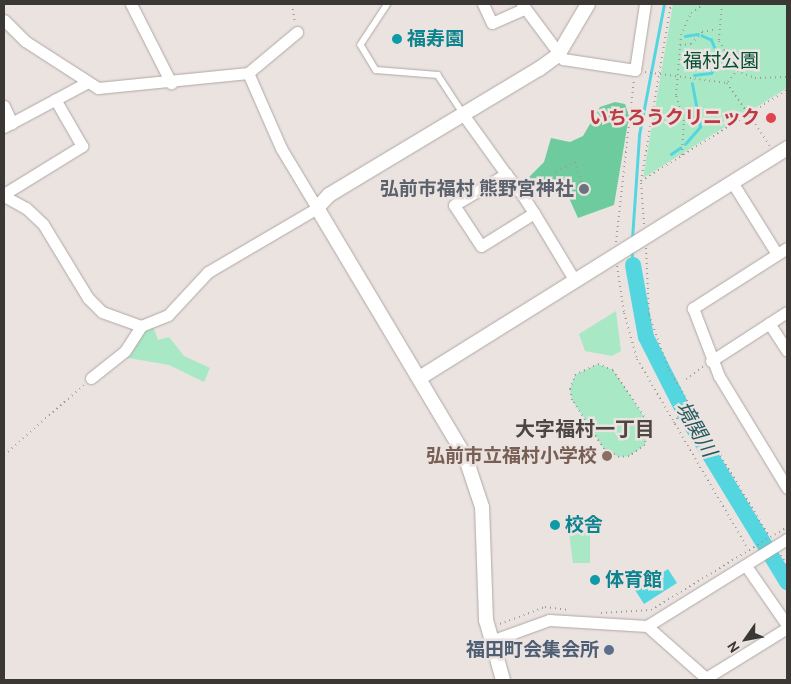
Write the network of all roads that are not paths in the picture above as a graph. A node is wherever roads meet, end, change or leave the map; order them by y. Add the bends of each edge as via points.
1 (131, 4) edge
2 (388, 4) edge
3 (483, 4) edge
4 (588, 4) edge
5 (645, 4) edge
6 (523, 6) edge
7 (4, 20) edge
8 (296, 32) road end
9 (558, 54) junction
10 (248, 73) junction
11 (88, 82) junction
12 (171, 83) junction
13 (55, 99) junction
14 (4, 106) edge
15 (465, 117) junction
16 (8, 125) edge
17 (787, 148) edge
18 (506, 174) junction
19 (732, 182) junction
20 (4, 195) edge
21 (317, 208) junction
22 (534, 213) junction
23 (787, 248) edge
24 (777, 254) junction
25 (575, 281) junction
26 (787, 312) edge
27 (769, 323) junction
28 (142, 326) junction
29 (787, 351) edge
30 (711, 361) junction
31 (421, 377) junction
32 (91, 378) road end
33 (787, 488) edge
34 (787, 539) edge
35 (746, 566) junction
36 (787, 624) edge
37 (647, 626) junction
38 (787, 628) edge
39 (491, 640) junction
40 (707, 679) edge
41 (503, 680) edge

1 - 12 street
2 - 15 lane via 361,45 376,70 438,74
3 - 6 street via 492,22
4 - 9 street
5 - 9 street via 637,71
6 - 9 street
7 - 11 street via 25,41
8 - 10 street
9 - 15 street
10 - 12 street
10 - 21 street via 281,148
11 - 12 street via 98,88
11 - 13 street
13 - 16 street
13 - 20 street via 82,146
14 - 16 street
15 - 18 street
15 - 21 street via 328,195
17 - 19 street
18 - 22 street
18 - 22 street via 454,205 481,246
19 - 24 street
19 - 25 street
20 - 28 street via 26,208 43,224 88,298 102,312
21 - 28 street via 208,272 168,315
21 - 31 street
22 - 25 street
23 - 24 street
24 - 30 street via 693,308
25 - 31 street
26 - 27 street
27 - 29 street
27 - 30 street
28 - 32 street via 125,351
30 - 33 street
31 - 39 street via 456,436 482,508
34 - 35 street
35 - 36 street
35 - 37 street
37 - 39 street via 549,620
37 - 40 street
38 - 40 street
39 - 41 street

